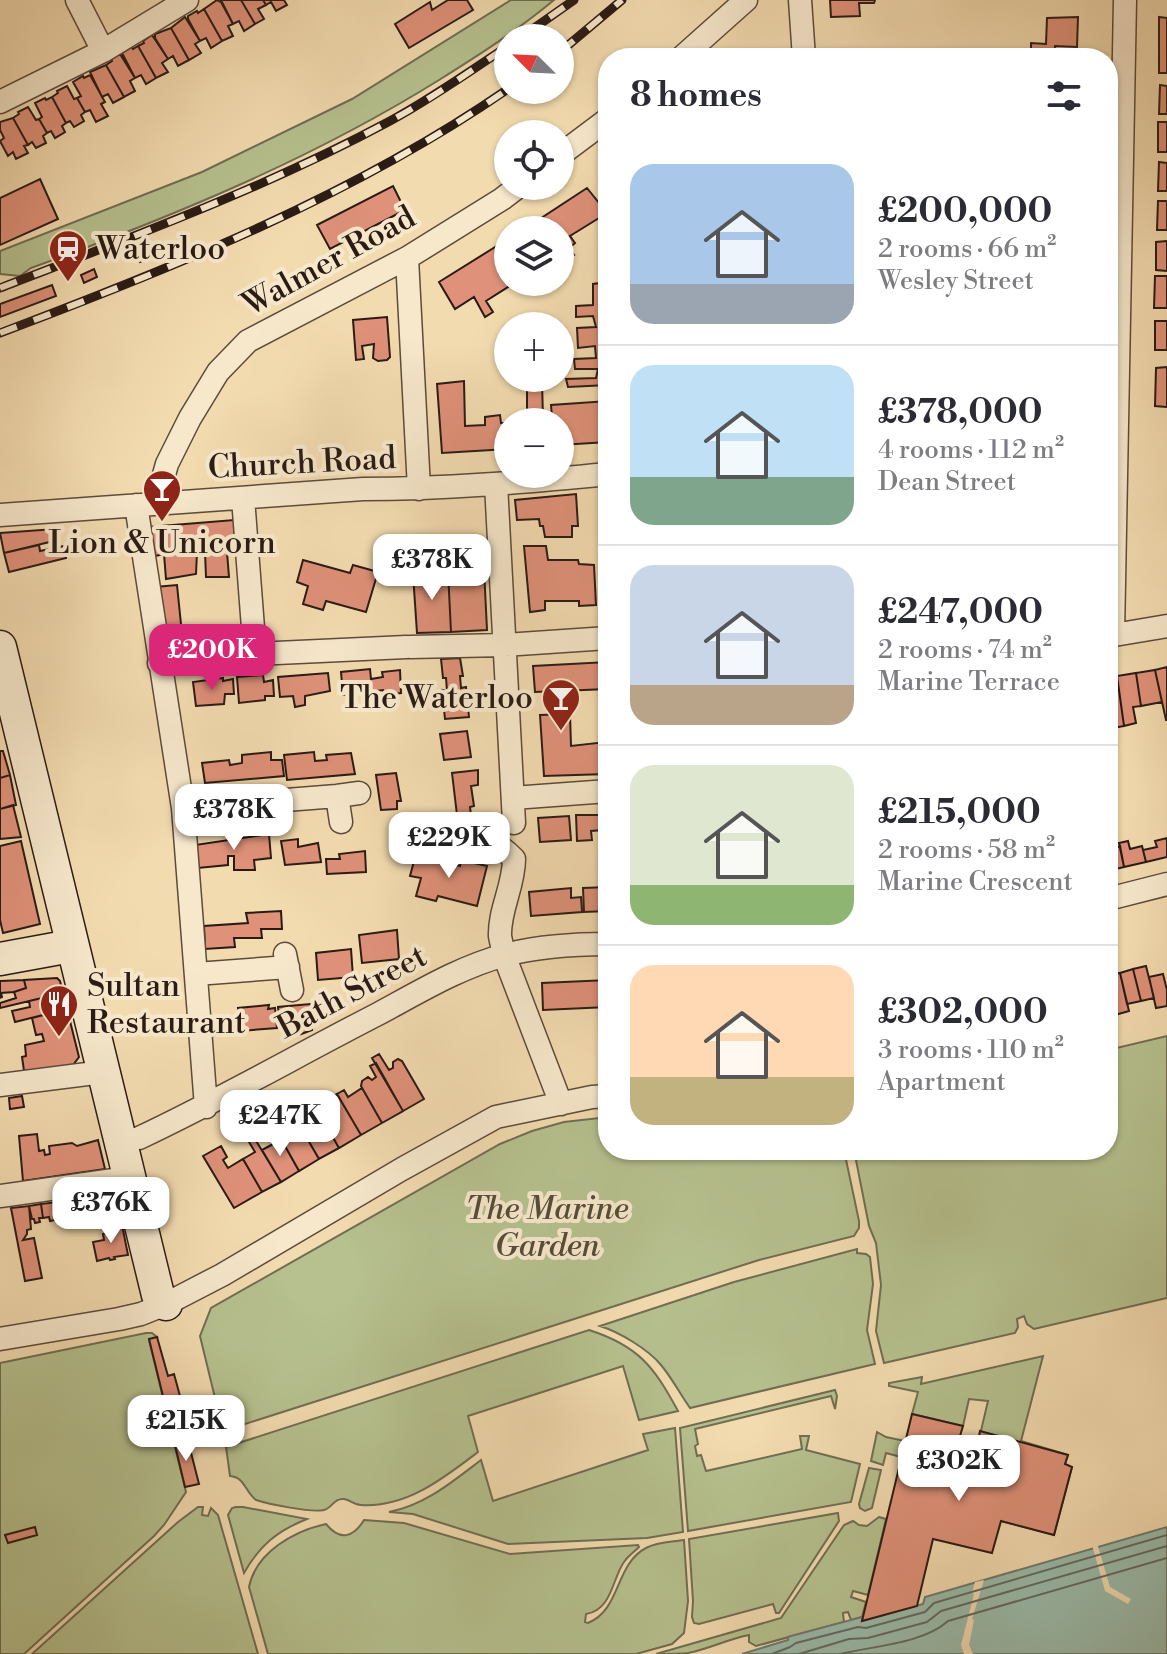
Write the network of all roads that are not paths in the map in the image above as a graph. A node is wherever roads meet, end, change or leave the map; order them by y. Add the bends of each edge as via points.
1 (77, 0) edge
2 (187, 0) edge
3 (746, 0) edge
4 (800, 0) edge
5 (1125, 0) edge
6 (692, 48) edge
7 (803, 48) edge
8 (103, 51) junction
9 (0, 102) edge
10 (598, 126) edge
11 (574, 144) edge
12 (500, 200) edge
13 (407, 258) junction
14 (1118, 318) edge
15 (598, 475) edge
16 (574, 477) edge
17 (494, 484) edge
18 (496, 488) edge
19 (419, 489) junction
20 (243, 498) junction
21 (146, 504) junction
22 (0, 515) edge
23 (1167, 626) edge
24 (1118, 635) edge
25 (598, 639) edge
26 (505, 645) junction
27 (0, 647) edge
28 (255, 654) junction
29 (159, 663) junction
30 (598, 792) edge
31 (513, 798) junction
32 (183, 808) junction
33 (341, 822) dead end
34 (514, 823) dead end
35 (406, 832) dead end
36 (1167, 884) edge
37 (1118, 896) edge
38 (598, 944) edge
39 (71, 946) junction
40 (504, 955) junction
41 (0, 959) edge
42 (196, 974) junction
43 (292, 990) dead end
44 (103, 1072) junction
45 (0, 1085) edge
46 (598, 1098) edge
47 (561, 1104) junction
48 (206, 1107) junction
49 (139, 1138) dead end
50 (128, 1178) junction
51 (0, 1196) edge
52 (166, 1304) junction
53 (0, 1339) edge

1 - 8 street
2 - 8 street
3 - 6 street
4 - 7 street
5 - 14 street
8 - 9 street
10 - 11 street
12 - 13 street, Walmer Road
13 - 19 street
13 - 21 street, Walmer Road via 248,341 218,372
15 - 16 street, Church Road
17 - 19 street, Church Road
18 - 26 street
19 - 20 street, Church Road
20 - 21 street, Church Road
20 - 28 street
21 - 22 street, Church Road
21 - 29 street
23 - 24 street
25 - 26 street
26 - 28 street
26 - 31 street
27 - 39 street
28 - 29 street
29 - 32 street
30 - 31 street
31 - 34 street
32 - 33 street via 348,794
32 - 42 street
35 - 40 street via 452,830 483,837 514,859 500,935
36 - 37 street
38 - 40 street, Bath Street
39 - 41 street
39 - 44 street
40 - 47 street
40 - 48 street, Bath Street via 457,972
42 - 43 street via 286,960
42 - 48 street
44 - 45 street
44 - 50 street
46 - 47 street
47 - 52 street via 496,1117
48 - 49 street, Bath Street
50 - 51 street
50 - 52 street via 158,1295
52 - 53 street via 130,1317

